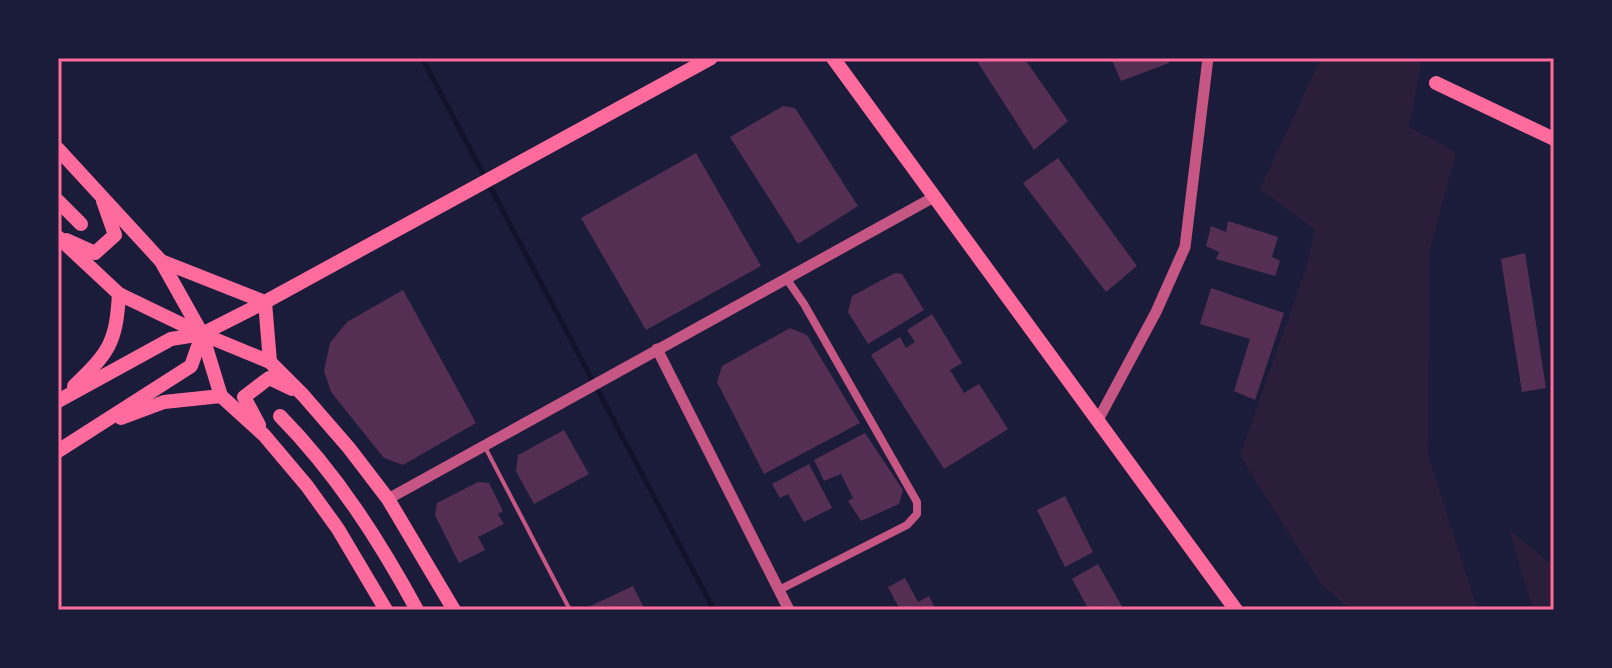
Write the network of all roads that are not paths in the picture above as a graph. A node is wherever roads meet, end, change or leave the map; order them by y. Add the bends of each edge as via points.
1 (711, 58) edge
2 (833, 58) edge
3 (1208, 58) edge
4 (1436, 83) dead end
5 (1554, 139) edge
6 (58, 149) edge
7 (101, 195) junction
8 (934, 197) junction
9 (58, 201) edge
10 (81, 224) dead end
11 (58, 237) edge
12 (161, 261) junction
13 (786, 278) junction
14 (119, 294) junction
15 (265, 302) junction
16 (202, 334) junction
17 (657, 349) junction
18 (270, 362) junction
19 (303, 395) junction
20 (221, 396) junction
21 (60, 400) edge
22 (280, 416) dead end
23 (1098, 420) junction
24 (86, 432) junction
25 (264, 435) junction
26 (484, 445) junction
27 (58, 451) edge
28 (388, 499) junction
29 (779, 590) junction
30 (386, 610) edge
31 (417, 610) edge
32 (454, 610) edge
33 (570, 610) edge
34 (789, 610) edge
35 (1236, 610) edge

1 - 15 main road
2 - 8 main road
3 - 23 street via 1185,247
4 - 5 main road
6 - 7 main road
7 - 11 main road via 115,235 95,253
7 - 12 main road
8 - 13 street
8 - 23 main road
9 - 10 main road
11 - 14 main road
12 - 15 main road
12 - 16 main road
13 - 17 street
13 - 29 street via 917,502 917,514 907,525
14 - 16 main road
14 - 21 main road via 114,339
15 - 16 main road
15 - 18 main road
16 - 18 main road
16 - 20 main road
16 - 21 main road via 171,339
16 - 24 main road via 191,366
17 - 26 street
17 - 29 street
18 - 19 main road
19 - 25 main road via 269,378 244,397
19 - 28 main road
20 - 24 main road via 164,402
20 - 25 main road
22 - 31 main road via 361,516
23 - 35 main road
24 - 27 main road
25 - 30 main road via 338,529
26 - 28 street
26 - 33 lane
28 - 32 main road
29 - 34 street

